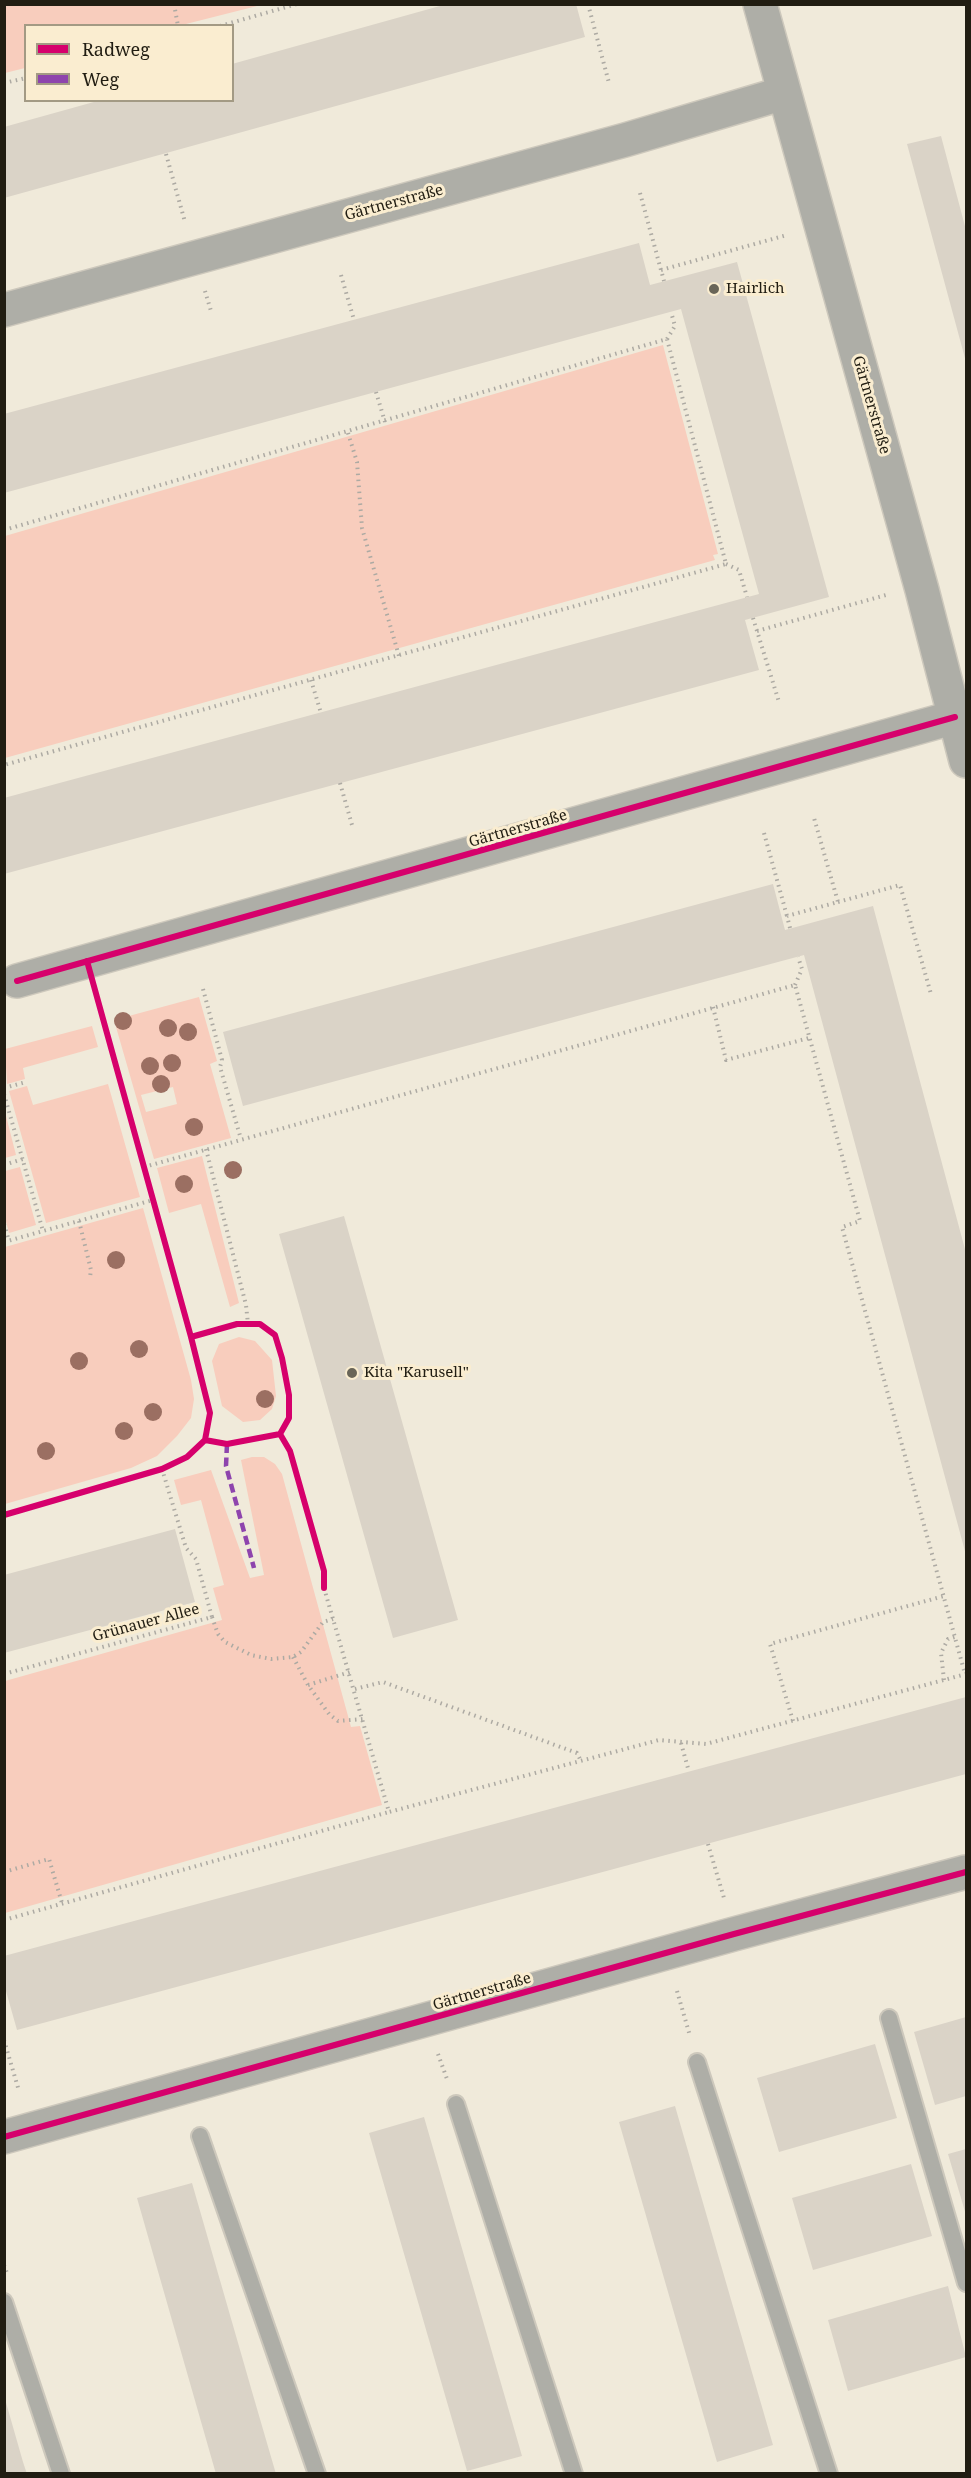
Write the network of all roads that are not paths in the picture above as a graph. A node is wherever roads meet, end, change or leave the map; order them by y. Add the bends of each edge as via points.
1 (760, 4) edge
2 (784, 93) junction
3 (4, 310) edge
4 (955, 717) junction
5 (966, 761) edge
6 (17, 981) dead end
7 (966, 1872) edge
8 (889, 2018) dead end
9 (697, 2062) road end
10 (456, 2104) road end
11 (200, 2136) dead end
12 (4, 2137) edge
13 (966, 2283) edge
14 (4, 2302) edge
15 (61, 2474) edge
16 (317, 2474) edge
17 (574, 2474) edge
18 (829, 2474) edge

1 - 2 street, Gärtnerstraße
2 - 3 street, Gärtnerstraße
2 - 4 street, Gärtnerstraße
4 - 5 street, Gärtnerstraße
4 - 6 street, Gärtnerstraße
7 - 12 street, Gärtnerstraße
8 - 13 lane
9 - 18 lane
10 - 17 lane
11 - 16 lane
14 - 15 lane

